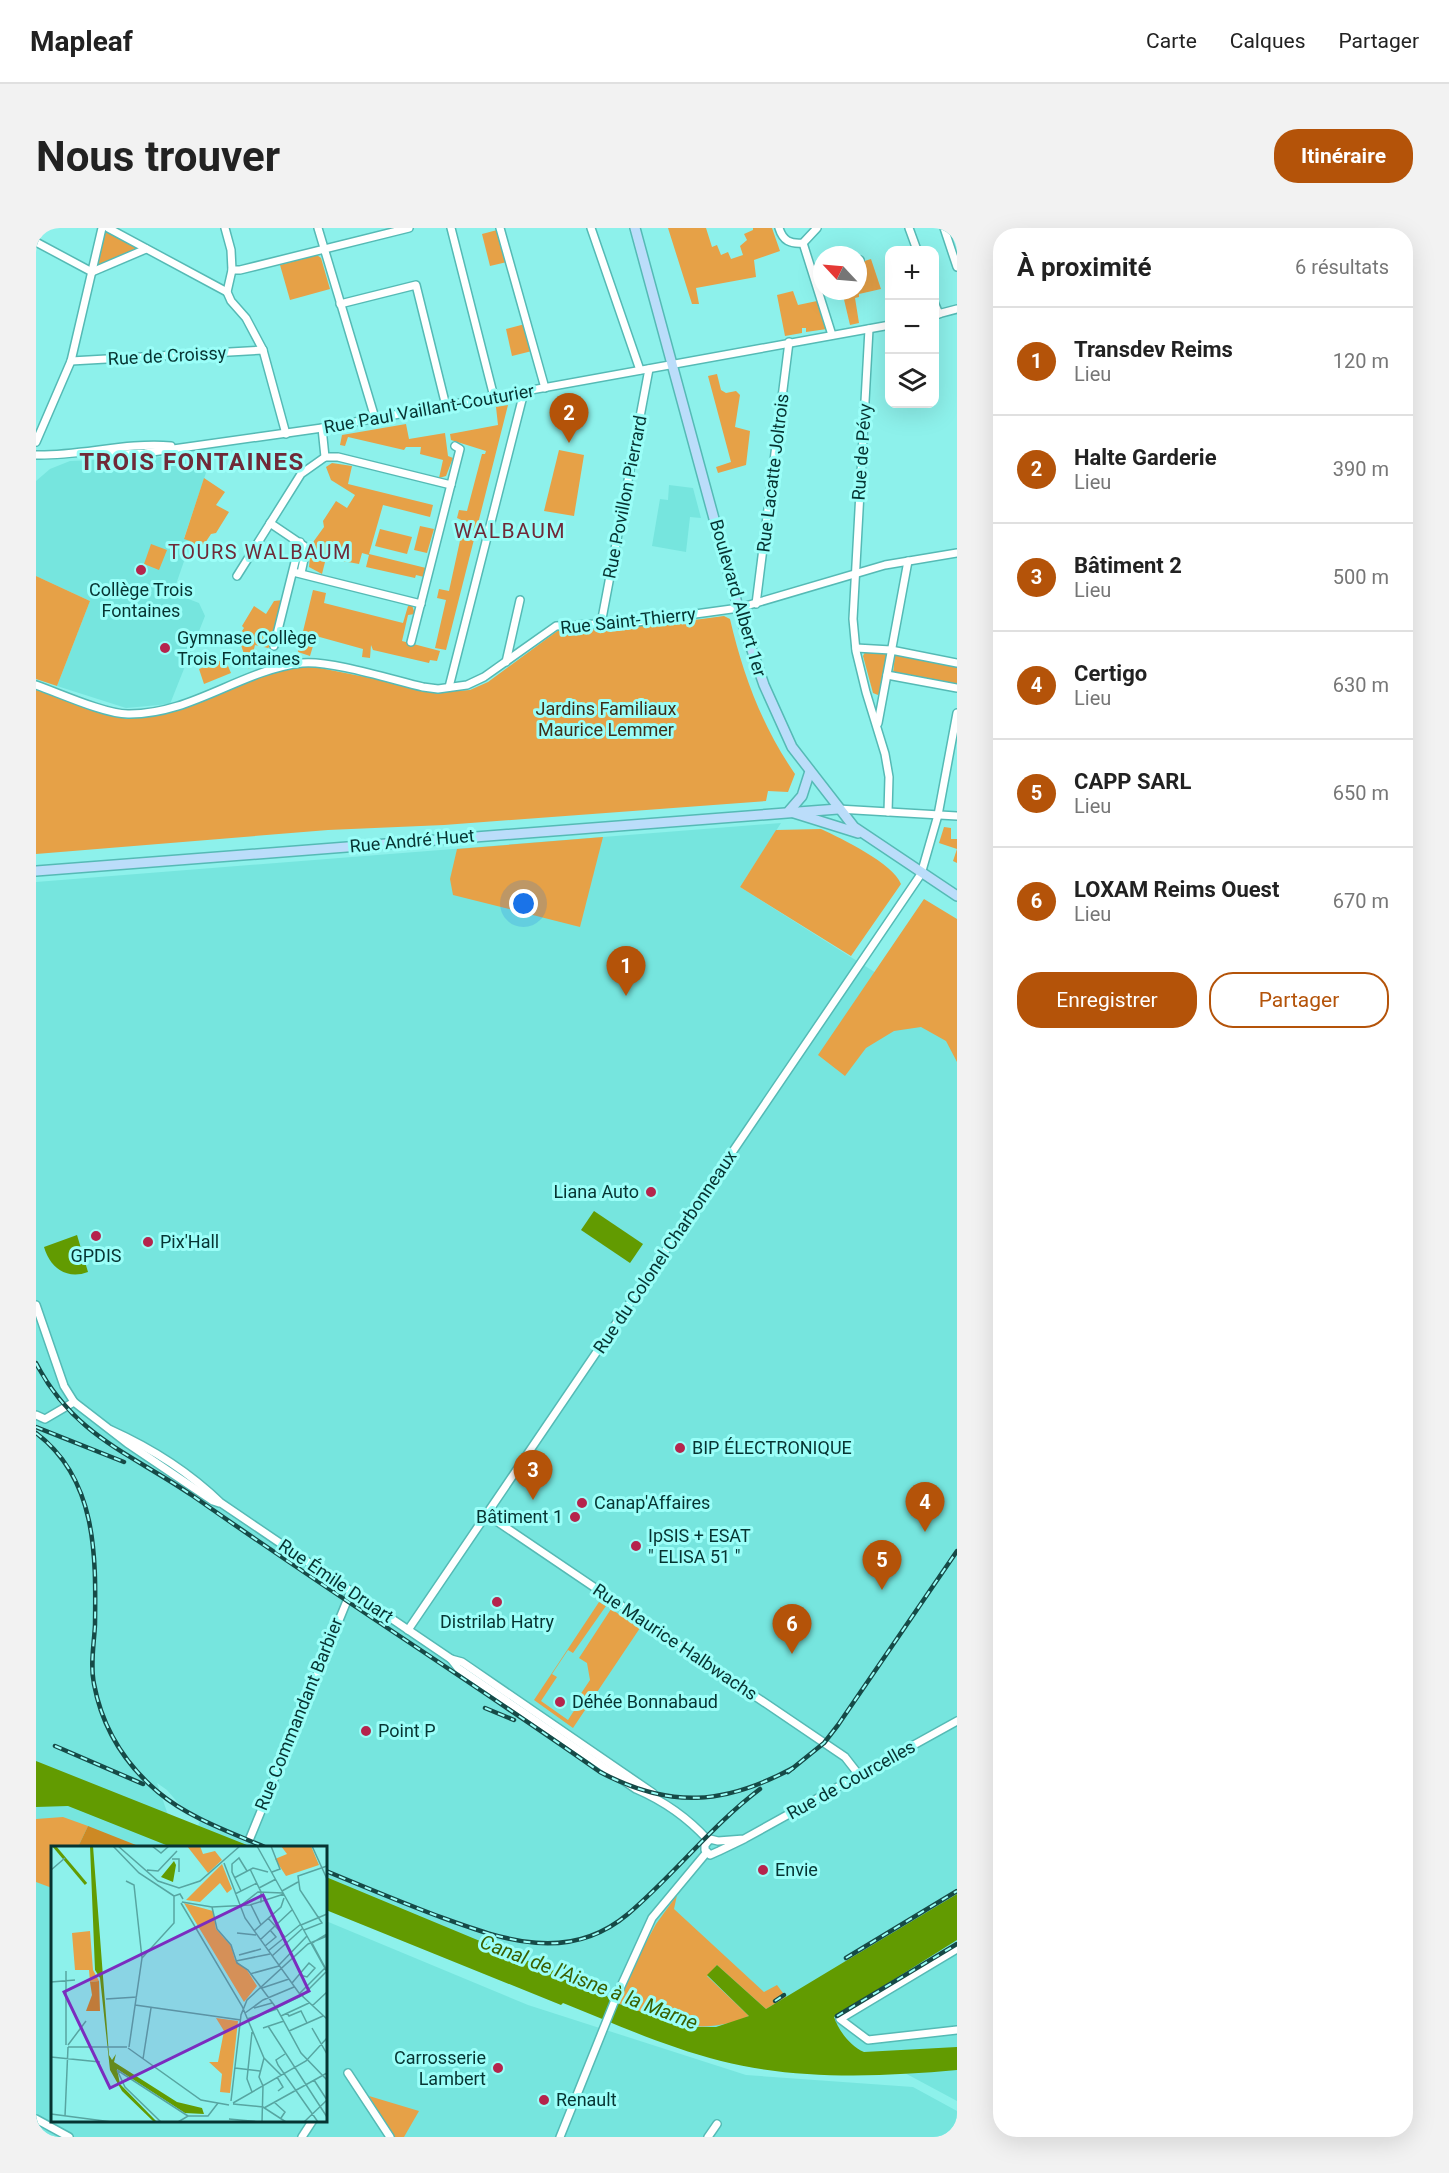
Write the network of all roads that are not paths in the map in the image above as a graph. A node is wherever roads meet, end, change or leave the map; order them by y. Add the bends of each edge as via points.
1 (102, 228) edge
2 (108, 228) edge
3 (225, 228) edge
4 (318, 228) edge
5 (409, 228) edge
6 (451, 228) edge
7 (500, 228) edge
8 (591, 228) edge
9 (635, 228) edge
10 (779, 228) edge
11 (817, 228) edge
12 (909, 228) edge
13 (944, 228) edge
14 (36, 242) edge
15 (803, 243) junction
16 (916, 246) edge
17 (146, 249) junction
18 (324, 249) junction
19 (957, 267) edge
20 (232, 270) junction
21 (92, 272) junction
22 (813, 276) edge
23 (227, 292) junction
24 (821, 300) edge
25 (340, 304) junction
26 (957, 309) edge
27 (939, 314) edge
28 (885, 326) edge
29 (869, 329) junction
30 (832, 335) junction
31 (789, 342) junction
32 (263, 350) junction
33 (71, 362) junction
34 (674, 366) junction
35 (649, 369) junction
36 (640, 370) junction
37 (545, 388) junction
38 (524, 392) junction
39 (494, 397) junction
40 (446, 406) junction
41 (375, 418) junction
42 (322, 428) junction
43 (286, 434) junction
44 (36, 442) edge
45 (455, 446) dead end
46 (36, 455) edge
47 (325, 457) junction
48 (451, 485) junction
49 (270, 523) junction
50 (957, 553) edge
51 (908, 561) junction
52 (297, 573) junction
53 (854, 575) junction
54 (237, 576) dead end
55 (520, 600) dead end
56 (421, 604) junction
57 (756, 604) junction
58 (739, 608) junction
59 (602, 624) junction
60 (411, 642) dead end
61 (274, 646) dead end
62 (856, 648) junction
63 (891, 650) junction
64 (506, 662) junction
65 (957, 663) edge
66 (886, 675) junction
67 (36, 685) edge
68 (449, 687) junction
69 (957, 688) edge
70 (957, 713) edge
71 (877, 724) junction
72 (810, 771) junction
73 (838, 809) junction
74 (789, 811) junction
75 (888, 812) junction
76 (938, 815) junction
77 (957, 816) edge
78 (865, 836) junction
79 (36, 871) edge
80 (921, 874) junction
81 (957, 896) edge
82 (36, 1305) edge
83 (74, 1402) junction
84 (36, 1415) edge
85 (486, 1515) junction
86 (351, 1591) junction
87 (408, 1630) junction
88 (957, 1721) edge
89 (859, 1775) junction
90 (250, 1838) dead end
91 (744, 1839) junction
92 (708, 1840) junction
93 (718, 1841) junction
94 (719, 1851) junction
95 (707, 1852) junction
96 (957, 1949) edge
97 (957, 2030) edge
98 (348, 2073) dead end
99 (36, 2119) edge
100 (312, 2122) edge
101 (717, 2124) dead end
102 (69, 2137) edge
103 (302, 2137) edge
104 (390, 2137) edge
105 (560, 2137) edge
106 (708, 2137) edge

1 - 21 street
2 - 17 street
3 - 20 street
4 - 18 street
5 - 18 street
6 - 39 street
7 - 37 street
8 - 36 street
9 - 34 street, Boulevard Albert 1er
10 - 15 street via 791,244
11 - 15 street
12 - 16 street
13 - 19 street
14 - 21 street
15 - 22 street
17 - 21 street
17 - 23 street
18 - 20 street
18 - 25 street
20 - 23 street
21 - 33 street
23 - 32 street
24 - 30 street
25 - 40 street via 416,285
25 - 41 street
26 - 27 street
28 - 29 street, Rue Paul Vaillant-Couturier
29 - 30 street, Rue Paul Vaillant-Couturier
29 - 53 street, Rue de Pévy
30 - 31 street, Rue Paul Vaillant-Couturier
31 - 34 street, Rue Paul Vaillant-Couturier
31 - 57 street, Rue Lacatte Joltrois
32 - 33 street, Rue de Croissy
32 - 43 street
33 - 44 street
34 - 35 street, Rue Paul Vaillant-Couturier
34 - 58 street, Boulevard Albert 1er
35 - 36 street, Rue Paul Vaillant-Couturier
35 - 59 street, Rue Povillon Pierrard
36 - 37 street, Rue Paul Vaillant-Couturier
37 - 38 street, Rue Paul Vaillant-Couturier
38 - 39 street, Rue Paul Vaillant-Couturier
38 - 68 street
39 - 40 street, Rue Paul Vaillant-Couturier
40 - 41 street, Rue Paul Vaillant-Couturier
41 - 42 street, Rue Paul Vaillant-Couturier
42 - 43 street, Rue Paul Vaillant-Couturier
42 - 47 street
43 - 46 street, Rue Paul Vaillant-Couturier via 145,453 108,450
45 - 48 street via 460,449
47 - 48 street
47 - 49 street via 301,474
48 - 56 street
49 - 52 street via 300,542
49 - 54 street
50 - 51 street, Rue Saint-Thierry
51 - 53 street, Rue Saint-Thierry
51 - 63 street
52 - 56 street
52 - 61 street
53 - 57 street, Rue Saint-Thierry
53 - 62 street, Rue de Pévy
55 - 64 street
56 - 60 street
57 - 58 street, Rue Saint-Thierry
58 - 59 street, Rue Saint-Thierry
58 - 72 street, Boulevard Albert 1er via 764,685 792,747
59 - 64 street, Rue Saint-Thierry via 556,626
62 - 63 street
62 - 71 street, Rue de Pévy
63 - 65 street
63 - 66 street
64 - 68 street, Rue Saint-Thierry via 467,685
66 - 69 street
66 - 71 street
67 - 68 street, Rue Saint-Thierry via 127,714 171,709 275,668 305,662 423,687
70 - 76 street, Rue du Colonel Charbonneaux
71 - 75 street, Rue de Pévy via 889,777
72 - 73 street, Boulevard Albert 1er
72 - 74 street via 802,796
73 - 74 street, Rue André Huet
73 - 75 street
73 - 78 street, Boulevard Albert 1er
74 - 78 street
74 - 79 street, Rue André Huet
75 - 76 street
76 - 77 street
76 - 80 street, Rue du Colonel Charbonneaux
78 - 80 street, Boulevard Albert 1er
80 - 81 street, Boulevard Albert 1er
80 - 85 street, Rue du Colonel Charbonneaux
82 - 83 street via 64,1386
83 - 84 street via 45,1419
83 - 86 street, Rue Émile Druart via 111,1430 206,1488 221,1503
85 - 87 street, Rue du Colonel Charbonneaux
85 - 89 street, Rue Maurice Halbwachs via 845,1757
86 - 87 street, Rue Émile Druart
86 - 90 street, Rue Commandant Barbier
87 - 92 street, Rue Émile Druart via 451,1659 462,1662 654,1793
88 - 89 street, Rue de Courcelles
89 - 91 street, Rue de Courcelles
91 - 93 street, Rue de Courcelles
91 - 94 street, Rue de Courcelles
92 - 93 street, Rue de Courcelles
92 - 95 street
93 - 94 street
94 - 95 street, Rue de Courcelles via 712,1855
95 - 105 street via 652,1918
96 - 97 street via 840,2019 868,2040
98 - 104 street
99 - 102 street
100 - 103 street
101 - 106 street

